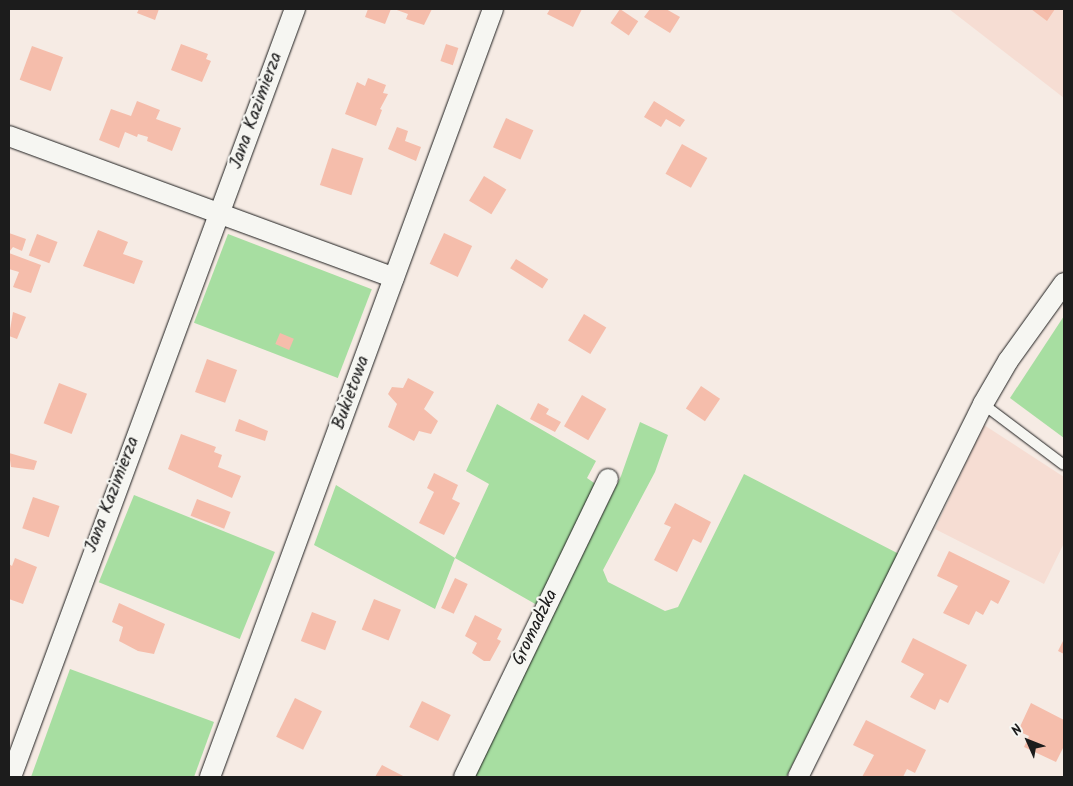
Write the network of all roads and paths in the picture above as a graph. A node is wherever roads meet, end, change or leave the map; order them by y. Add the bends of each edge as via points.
1 (295, 9) edge
2 (493, 9) edge
3 (9, 136) edge
4 (219, 214) junction
5 (394, 278) junction
6 (1064, 283) edge
7 (983, 404) junction
8 (1064, 464) edge
9 (608, 479) dead end
10 (11, 777) edge
11 (210, 777) edge
12 (464, 777) edge
13 (798, 777) edge

1 - 4 street, Jana Kazimierza
2 - 5 street, Bukietowa
3 - 4 street
4 - 5 street
4 - 10 street, Jana Kazimierza
5 - 11 street, Bukietowa
6 - 7 street via 1008,361
7 - 8 lane
7 - 13 street
9 - 12 street, Gromadzka

